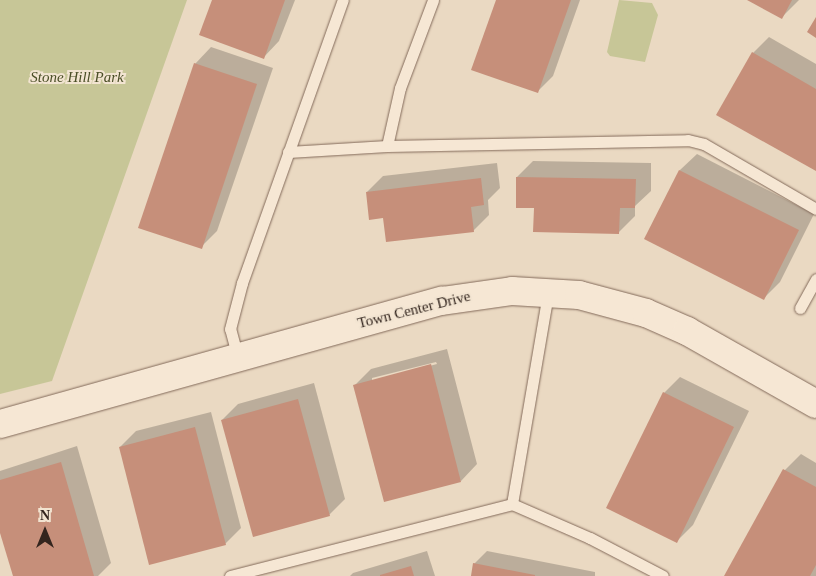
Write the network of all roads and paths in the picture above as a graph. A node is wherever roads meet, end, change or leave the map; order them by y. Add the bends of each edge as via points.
1 (342, 0) edge
2 (433, 0) edge
3 (387, 146) junction
4 (288, 152) junction
5 (816, 209) edge
6 (816, 279) edge
7 (548, 292) junction
8 (800, 308) dead end
9 (238, 358) junction
10 (816, 404) edge
11 (0, 424) edge
12 (512, 504) junction
13 (230, 576) edge
14 (663, 576) edge

1 - 4 lane
2 - 3 lane via 400,88
3 - 4 lane
3 - 5 lane via 688,140 704,144
4 - 9 lane via 230,329
6 - 8 lane
7 - 9 street, Town Center Drive via 512,291 442,301
7 - 10 street, Town Center Drive via 612,302 646,312 687,331
7 - 12 lane
9 - 11 street, Town Center Drive
12 - 13 lane
12 - 14 lane via 590,538

